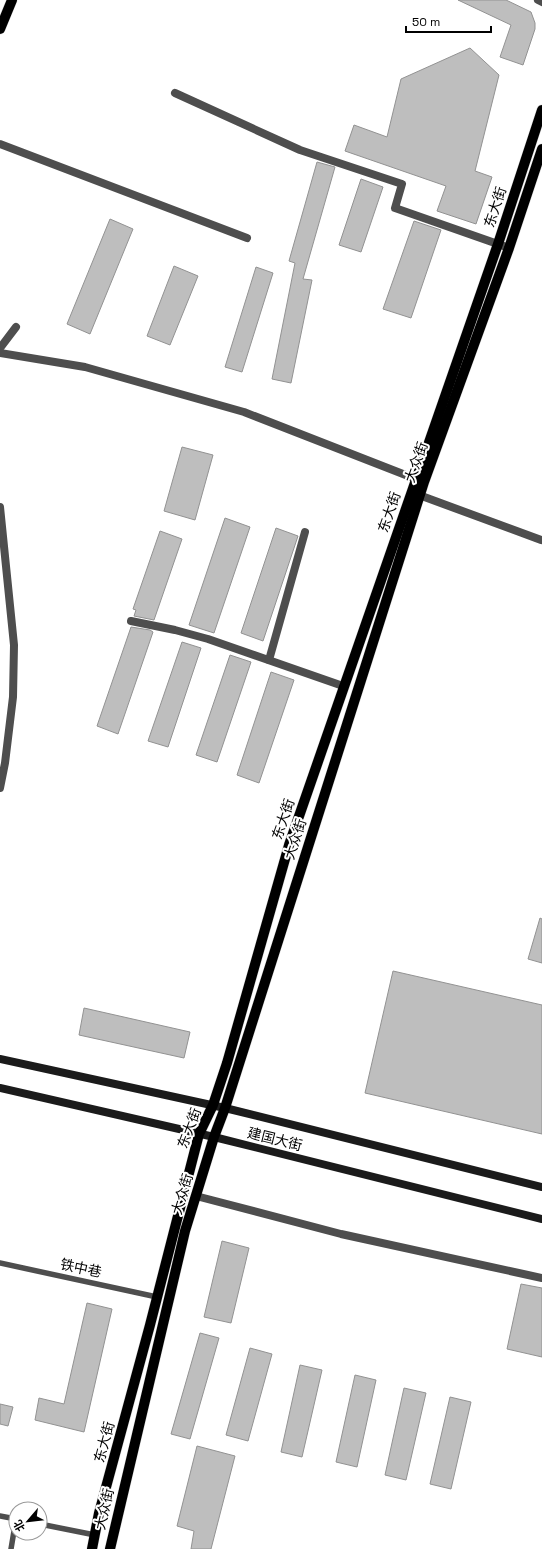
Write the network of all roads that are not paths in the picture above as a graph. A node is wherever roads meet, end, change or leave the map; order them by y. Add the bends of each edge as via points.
1 (12, 0) edge
2 (538, 0) edge
3 (542, 2) edge
4 (0, 29) edge
5 (175, 93) dead end
6 (542, 110) edge
7 (0, 144) edge
8 (542, 149) edge
9 (246, 238) dead end
10 (498, 244) junction
11 (509, 248) junction
12 (16, 327) dead end
13 (0, 348) edge
14 (0, 353) edge
15 (419, 480) junction
16 (419, 495) junction
17 (0, 507) edge
18 (305, 532) dead end
19 (542, 541) edge
20 (131, 621) dead end
21 (268, 660) junction
22 (343, 686) junction
23 (0, 788) edge
24 (0, 1059) edge
25 (0, 1088) edge
26 (213, 1105) junction
27 (225, 1108) junction
28 (199, 1134) junction
29 (214, 1137) junction
30 (542, 1187) edge
31 (196, 1196) junction
32 (542, 1219) edge
33 (0, 1263) edge
34 (542, 1278) edge
35 (157, 1297) junction
36 (48, 1526) edge
37 (95, 1535) junction
38 (92, 1549) edge
39 (110, 1549) edge

1 - 4 main road
2 - 3 street
5 - 10 street via 300,150 402,184 395,208
6 - 10 main road, 东大街
7 - 9 street
8 - 11 main road, 大众街
10 - 11 street
10 - 15 main road, 东大街
11 - 15 main road, 大众街
12 - 13 street
14 - 15 street via 86,367 244,412
15 - 16 main road, 大众街
15 - 22 main road, 东大街
16 - 19 street
16 - 27 main road, 大众街
17 - 23 street via 14,645 13,697
18 - 21 street
20 - 21 street via 208,639
21 - 22 street
22 - 26 main road, 东大街 via 289,845
24 - 26 street, 建国大街
25 - 28 street, 建国大街
26 - 27 street, 建国大街
26 - 28 main road, 东大街
27 - 29 main road, 大众街
27 - 30 street, 建国大街
28 - 29 street, 建国大街
28 - 35 main road, 东大街
29 - 31 main road, 大众街
29 - 32 street, 建国大街
31 - 34 street via 341,1234
31 - 39 main road, 大众街 via 185,1231
33 - 35 lane, 铁中巷
35 - 37 main road, 东大街
36 - 37 lane
37 - 38 main road, 东大街

